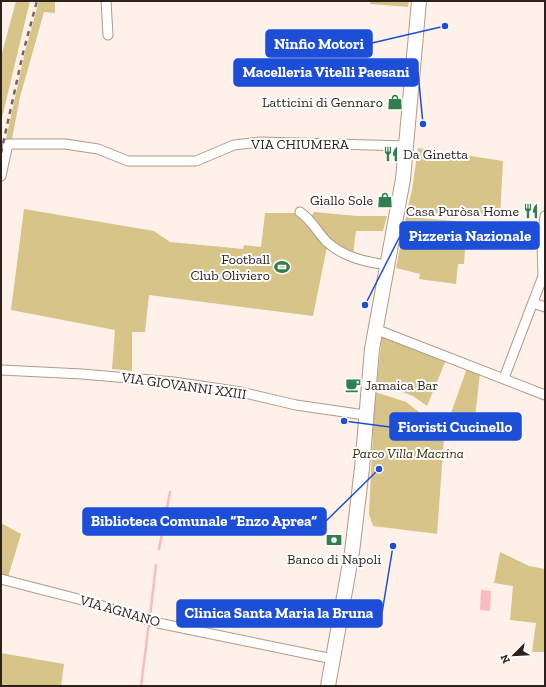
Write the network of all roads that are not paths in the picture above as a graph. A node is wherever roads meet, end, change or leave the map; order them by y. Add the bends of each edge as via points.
1 (106, 1) edge
2 (419, 1) edge
3 (108, 35) dead end
4 (407, 146) junction
5 (1, 176) edge
6 (300, 212) dead end
7 (545, 216) edge
8 (387, 265) junction
9 (533, 303) junction
10 (545, 307) edge
11 (375, 329) junction
12 (1, 370) edge
13 (504, 378) junction
14 (545, 395) edge
15 (365, 415) junction
16 (1, 579) edge
17 (333, 659) junction
18 (328, 686) edge

1 - 3 street
2 - 4 main road
4 - 5 street, VIA CHIUMERA via 260,142 234,145 196,161 128,161 98,149 65,144 8,144
4 - 8 main road
6 - 8 street via 341,252
7 - 9 street via 542,240 543,276
8 - 11 main road
9 - 10 street
9 - 13 street
11 - 13 street
11 - 15 main road
12 - 15 street, VIA GIOVANNI XXIII via 174,382
13 - 14 street
15 - 17 main road via 362,468 352,552
16 - 17 street, VIA AGNANO via 158,623
17 - 18 main road

